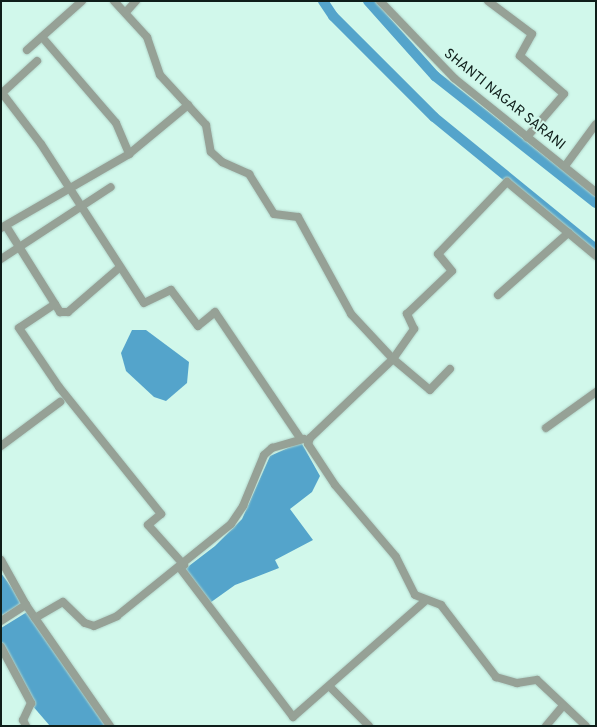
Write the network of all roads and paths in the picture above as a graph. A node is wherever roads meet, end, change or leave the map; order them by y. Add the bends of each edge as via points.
1 (82, 1) edge
2 (114, 1) edge
3 (136, 1) edge
4 (380, 1) edge
5 (488, 1) edge
6 (126, 12) junction
7 (42, 37) junction
8 (27, 50) dead end
9 (37, 61) dead end
10 (2, 93) edge
11 (188, 105) junction
12 (596, 124) edge
13 (527, 137) junction
14 (128, 154) junction
15 (565, 166) junction
16 (111, 187) dead end
17 (69, 191) junction
18 (596, 192) edge
19 (80, 207) junction
20 (4, 227) edge
21 (568, 233) junction
22 (20, 248) junction
23 (596, 256) edge
24 (1, 259) edge
25 (119, 268) junction
26 (498, 295) dead end
27 (55, 304) junction
28 (393, 359) junction
29 (450, 369) dead end
30 (596, 392) edge
31 (60, 402) dead end
32 (546, 428) dead end
33 (300, 438) junction
34 (309, 441) junction
35 (1, 446) edge
36 (1, 560) edge
37 (182, 566) junction
38 (426, 600) junction
39 (26, 605) junction
40 (35, 618) junction
41 (1, 621) edge
42 (1, 647) edge
43 (330, 687) junction
44 (564, 706) junction
45 (26, 726) edge
46 (110, 726) edge
47 (369, 726) edge
48 (546, 726) edge
49 (586, 726) edge

1 - 7 street
2 - 6 street
3 - 6 street
4 - 13 street, SHANTI NAGAR SARANI via 454,78
5 - 13 street via 532,34 520,56 564,94
6 - 11 street via 147,37 160,75
7 - 8 street
7 - 14 street via 116,123
9 - 10 street
10 - 17 street via 41,144
11 - 14 street
11 - 28 street via 206,125 211,152 222,162 249,174 274,214 298,217 351,314
12 - 15 street
13 - 15 street, SHANTI NAGAR SARANI
14 - 17 street
15 - 18 street, SHANTI NAGAR SARANI
16 - 19 street
17 - 19 street
17 - 20 street
19 - 22 street
19 - 25 street
20 - 22 street
21 - 23 street
21 - 26 street
21 - 28 street via 507,182 438,254 452,271 407,314 414,329
22 - 24 street
22 - 27 street
25 - 27 street via 68,312 60,312
25 - 33 street via 144,303 171,290 198,326 215,312
27 - 37 street via 19,328 59,387 161,514 148,525
28 - 29 street via 430,390
28 - 34 street
30 - 32 street
31 - 35 street
33 - 34 street
33 - 37 street via 264,454 236,517
34 - 38 street via 335,485 396,557 415,595
36 - 39 street
37 - 40 street via 130,607 103,623 94,626 85,622 63,602
37 - 43 street via 293,718
38 - 43 street
38 - 44 street via 441,605 496,677 517,683 537,680
39 - 40 street
39 - 41 street
40 - 46 street
42 - 45 street via 31,703 23,720
43 - 47 street
44 - 48 street
44 - 49 street

